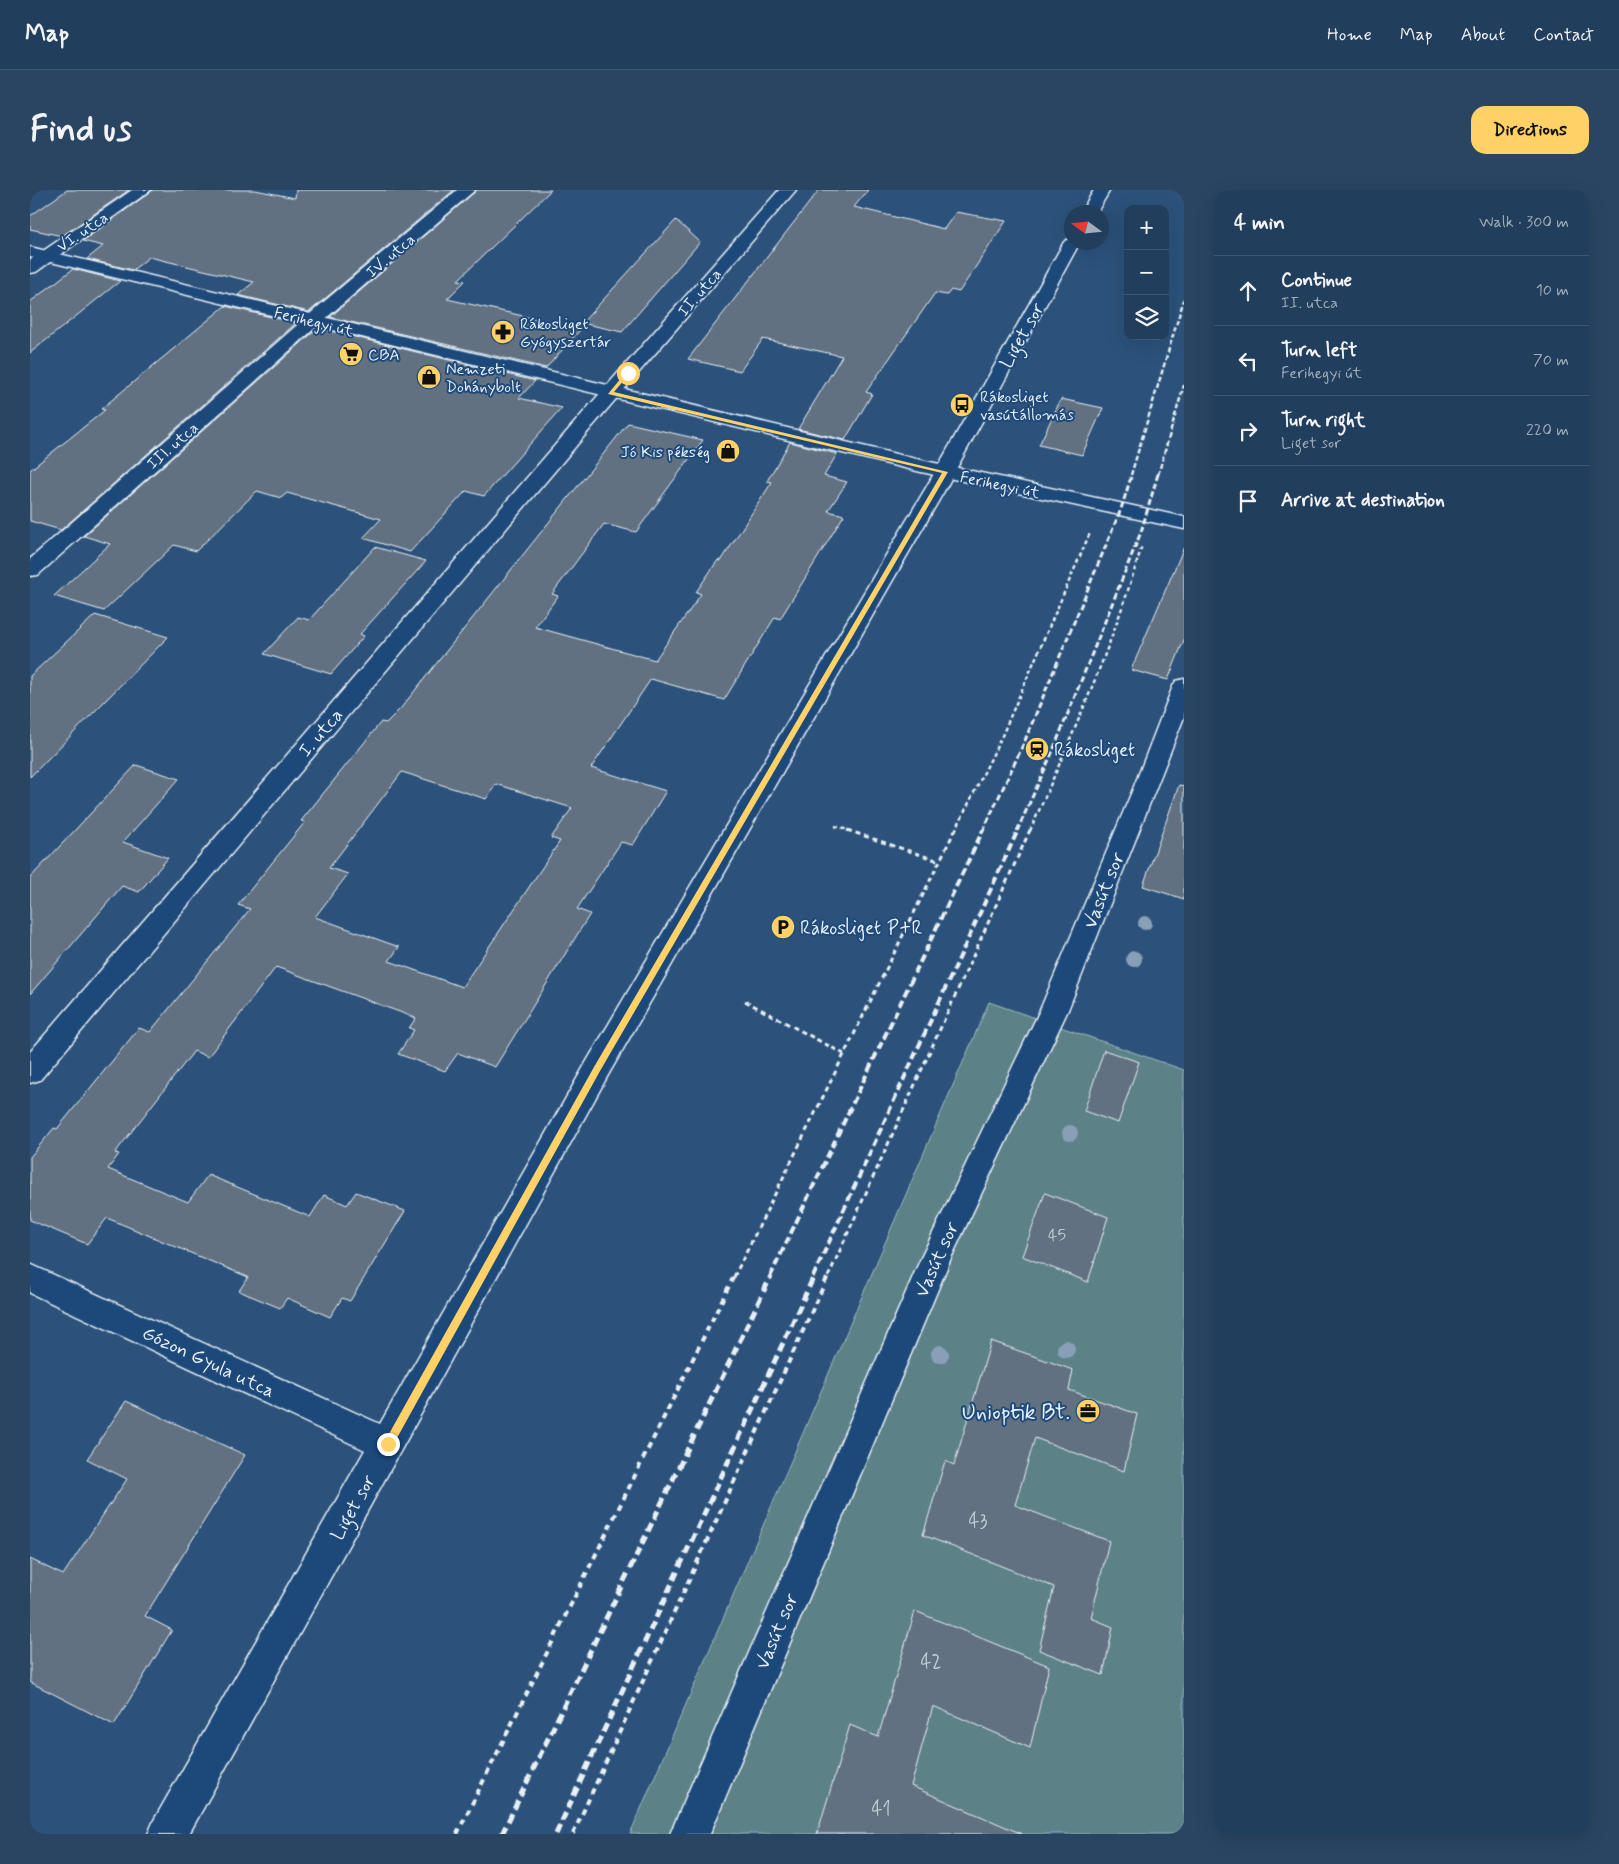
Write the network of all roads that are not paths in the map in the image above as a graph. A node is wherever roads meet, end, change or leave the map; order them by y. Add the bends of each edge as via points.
1 (143, 190) edge
2 (467, 190) edge
3 (788, 190) edge
4 (1102, 190) edge
5 (1093, 205) edge
6 (1068, 250) edge
7 (38, 254) edge
8 (30, 268) edge
9 (313, 321) junction
10 (610, 393) junction
11 (945, 472) junction
12 (1184, 523) edge
13 (30, 570) edge
14 (1184, 686) edge
15 (30, 1072) edge
16 (30, 1278) edge
17 (388, 1444) junction
18 (168, 1834) edge
19 (690, 1834) edge

1 - 7 street, VI. utca
2 - 9 street, IV. utca
3 - 10 street, II. utca
4 - 5 street
6 - 11 street, Liget sor
7 - 8 street, VI. utca
7 - 9 street, Ferihegyi út
9 - 10 street, Ferihegyi út
9 - 13 street, III. utca
10 - 11 street, Ferihegyi út
10 - 15 street, I. utca
11 - 12 street, Ferihegyi út
11 - 17 street, Liget sor via 597,1069
14 - 19 street, Vasút sor via 1054,1010 936,1258
16 - 17 street, Gózon Gyula utca
17 - 18 street, Liget sor

